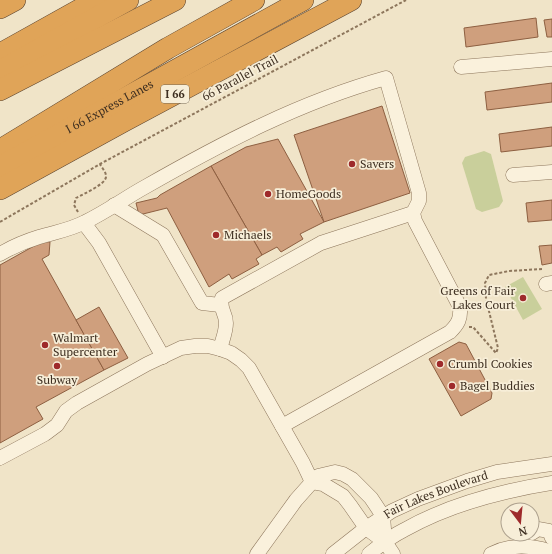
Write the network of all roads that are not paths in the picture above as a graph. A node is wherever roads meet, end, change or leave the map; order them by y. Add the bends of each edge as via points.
1 (15, 0) edge
2 (97, 0) edge
3 (128, 0) edge
4 (175, 0) edge
5 (254, 0) edge
6 (303, 0) edge
7 (351, 0) edge
8 (0, 8) edge
9 (0, 54) edge
10 (552, 59) edge
11 (461, 67) dead end
12 (0, 71) edge
13 (0, 90) edge
14 (124, 121) junction
15 (0, 150) edge
16 (0, 167) edge
17 (552, 172) edge
18 (513, 176) dead end
19 (0, 189) edge
20 (0, 205) edge
21 (114, 205) junction
22 (413, 213) junction
23 (84, 223) junction
24 (0, 254) edge
25 (220, 305) junction
26 (220, 349) junction
27 (163, 357) junction
28 (282, 426) junction
29 (0, 458) edge
30 (552, 464) edge
31 (312, 482) junction
32 (552, 483) edge
33 (383, 516) junction
34 (366, 528) junction
35 (540, 529) edge
36 (552, 538) edge
37 (385, 542) junction
38 (524, 542) edge
39 (534, 542) edge
40 (552, 552) edge
41 (256, 554) edge
42 (333, 554) edge
43 (369, 554) edge
44 (393, 554) edge
45 (491, 554) edge

1 - 8 highway
2 - 9 highway
3 - 12 highway
4 - 13 highway
5 - 15 highway via 168,48
6 - 16 highway, I 66 Express Lanes
7 - 14 highway, I 66
10 - 11 street
14 - 19 highway, I 66
14 - 20 highway via 47,178
17 - 18 street
21 - 22 street via 266,122 331,95 386,78 419,193 419,201
21 - 23 street
21 - 25 street via 163,235 202,303
22 - 25 street via 321,243 222,298
22 - 28 street via 460,307 461,316 457,326
23 - 24 street via 70,230 37,237
23 - 27 street via 99,243
25 - 26 street via 226,323
26 - 27 street via 194,346 181,348
26 - 28 street via 231,353 249,368
27 - 29 street via 77,402 66,411 57,425 45,434
28 - 31 street
30 - 33 street, Fair Lakes Boulevard via 497,472 467,481 418,499
31 - 33 street via 326,473 343,474 361,487
31 - 34 street via 323,484 343,496
31 - 41 street
32 - 37 street, Fair Lakes Boulevard via 466,502 419,522
33 - 34 street, Fair Lakes Boulevard
33 - 37 street
34 - 37 street
34 - 42 street, Fair Lakes Boulevard
35 - 36 street via 549,531
37 - 43 street, Fair Lakes Boulevard
37 - 44 street
38 - 45 street
39 - 40 street via 540,548

